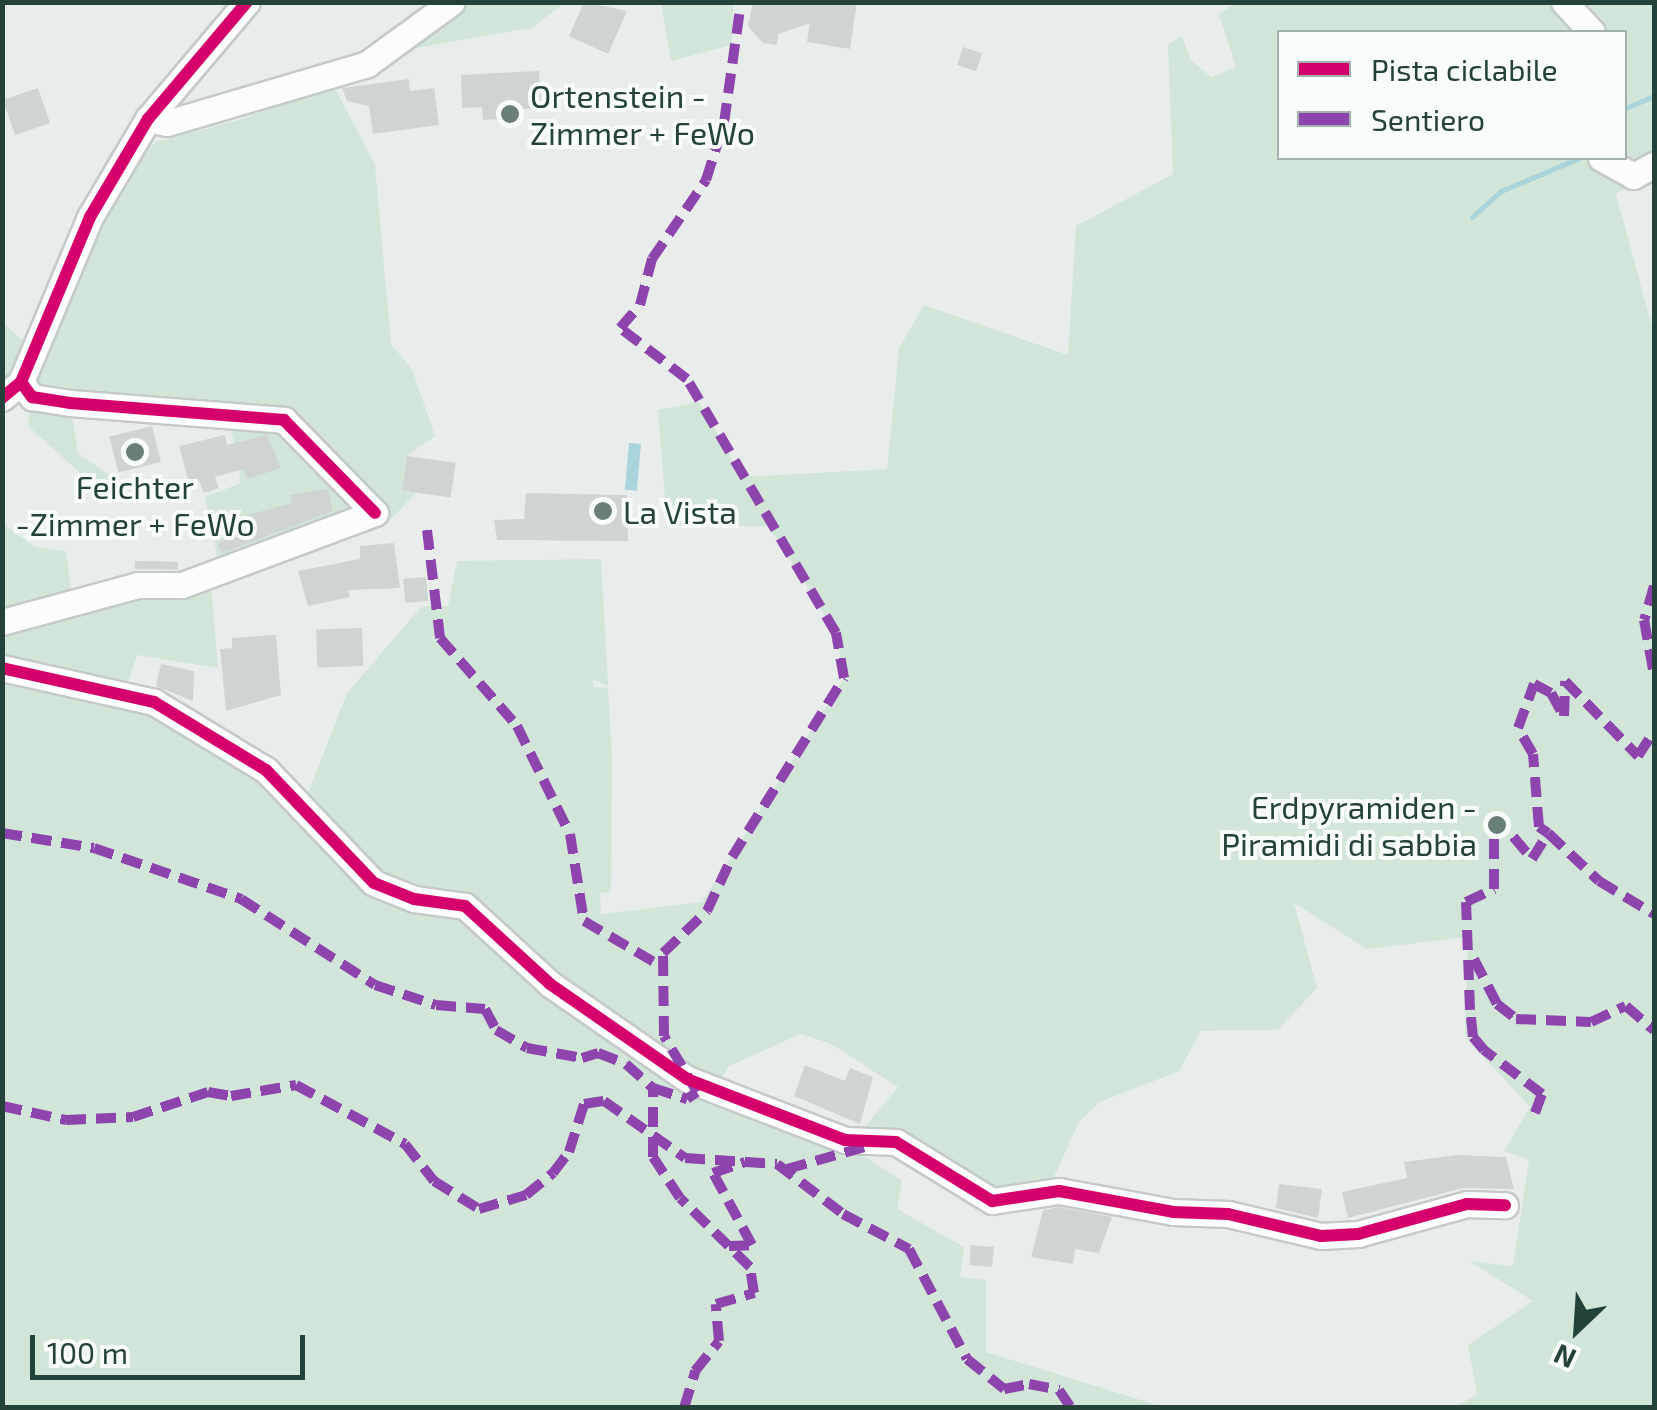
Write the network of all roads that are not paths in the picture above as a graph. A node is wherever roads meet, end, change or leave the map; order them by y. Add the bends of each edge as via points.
1 (248, 2) edge
2 (452, 2) edge
3 (1564, 2) edge
4 (1590, 30) edge
5 (148, 119) junction
6 (1605, 160) edge
7 (1654, 166) edge
8 (12, 390) edge
9 (2, 622) edge
10 (2, 668) edge
11 (1505, 1205) dead end

1 - 5 street
2 - 5 street via 367,64 167,123
3 - 4 street
5 - 8 street via 90,217
6 - 7 street via 1633,176
8 - 9 street via 70,403 284,420 375,513 182,585 138,585
10 - 11 street via 154,702 266,770 374,883 466,906 550,984 641,1052 711,1090 812,1128 863,1142 884,1138 1006,1204 1059,1191 1173,1212 1228,1214 1320,1236 1358,1234 1467,1204

